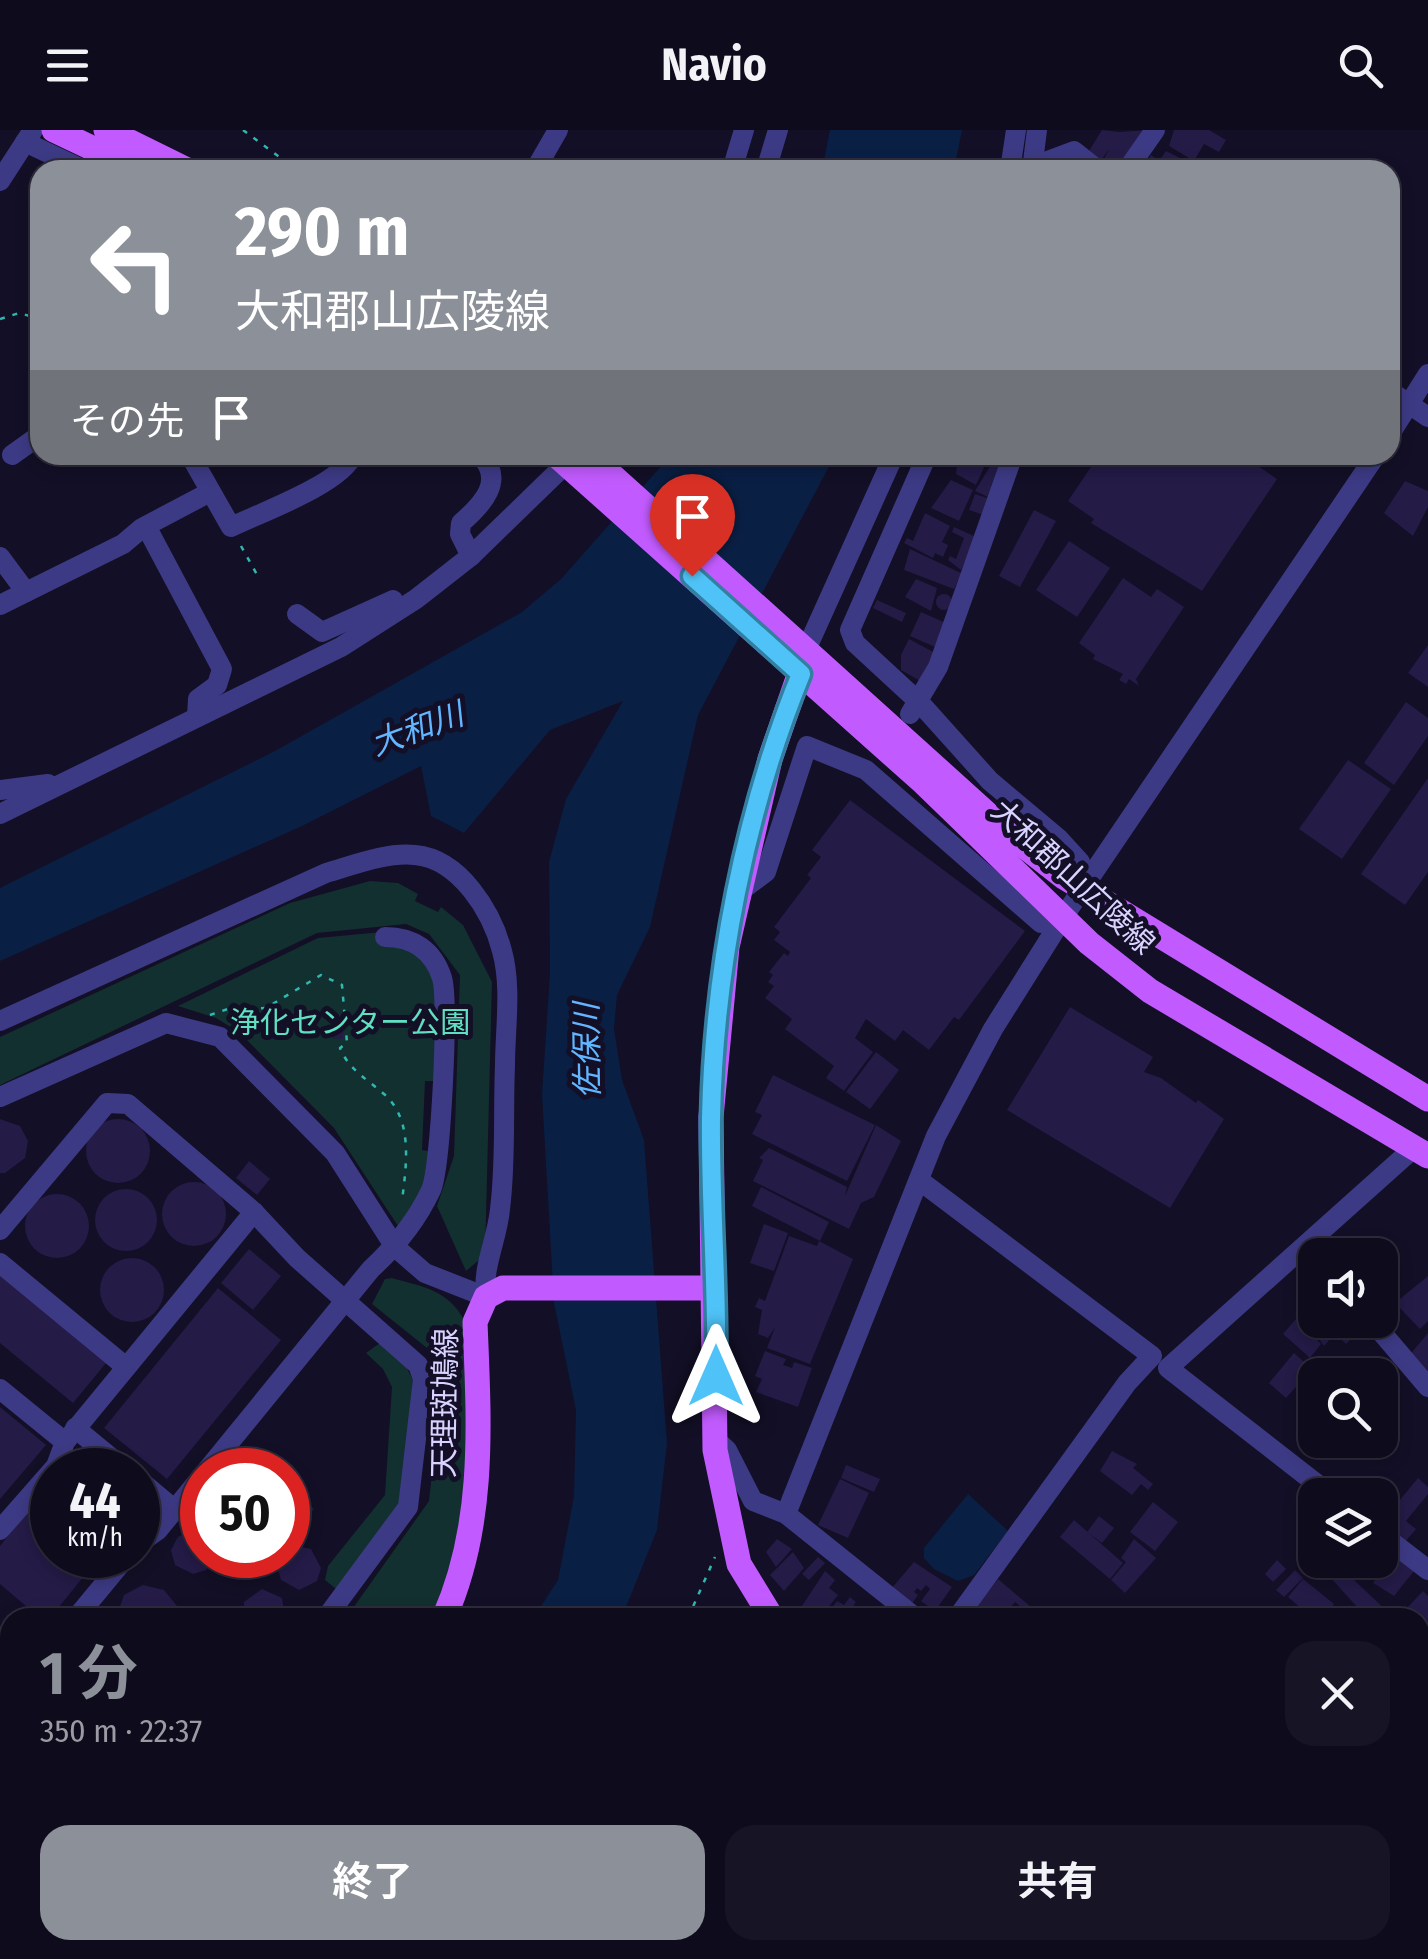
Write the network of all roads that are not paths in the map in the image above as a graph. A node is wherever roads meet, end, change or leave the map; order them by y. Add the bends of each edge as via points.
1 (54, 130) edge
2 (106, 130) edge
3 (558, 130) edge
4 (744, 130) edge
5 (778, 130) edge
6 (1016, 130) edge
7 (1037, 130) edge
8 (1155, 130) edge
9 (29, 136) edge
10 (68, 160) edge
11 (117, 160) edge
12 (167, 160) edge
13 (541, 160) edge
14 (735, 160) edge
15 (769, 160) edge
16 (1012, 160) edge
17 (1034, 160) edge
18 (1052, 160) edge
19 (1085, 160) edge
20 (1134, 160) edge
21 (0, 182) edge
22 (1428, 374) edge
23 (1400, 399) edge
24 (1409, 406) junction
25 (1428, 417) edge
26 (1400, 419) edge
27 (30, 442) edge
28 (12, 456) dead end
29 (195, 465) edge
30 (348, 465) edge
31 (488, 465) edge
32 (573, 465) edge
33 (582, 465) edge
34 (889, 465) edge
35 (923, 465) edge
36 (1009, 465) edge
37 (1369, 465) edge
38 (210, 492) junction
39 (146, 526) junction
40 (471, 556) junction
41 (0, 557) edge
42 (431, 587) junction
43 (26, 592) junction
44 (0, 604) edge
45 (297, 614) dead end
46 (793, 652) junction
47 (915, 708) junction
48 (198, 718) junction
49 (56, 785) junction
50 (0, 790) edge
51 (0, 814) edge
52 (1083, 888) junction
53 (739, 892) junction
54 (1064, 916) junction
55 (385, 937) dead end
56 (0, 1021) edge
57 (0, 1096) edge
58 (1428, 1099) edge
59 (1421, 1152) edge
60 (919, 1180) junction
61 (254, 1212) junction
62 (0, 1230) edge
63 (1326, 1238) edge
64 (396, 1247) junction
65 (1298, 1262) edge
66 (0, 1263) edge
67 (714, 1288) junction
68 (486, 1297) junction
69 (346, 1302) junction
70 (1386, 1338) edge
71 (126, 1367) junction
72 (1428, 1388) edge
73 (0, 1389) edge
74 (70, 1435) junction
75 (715, 1438) junction
76 (66, 1448) edge
77 (91, 1448) edge
78 (226, 1448) edge
79 (1310, 1478) edge
80 (160, 1497) edge
81 (30, 1498) edge
82 (180, 1504) edge
83 (175, 1510) junction
84 (786, 1514) junction
85 (160, 1528) edge
86 (0, 1530) edge
87 (1398, 1547) edge
88 (1428, 1570) edge
89 (109, 1578) edge
90 (84, 1608) edge
91 (333, 1608) edge
92 (447, 1608) edge
93 (766, 1608) edge
94 (904, 1608) edge
95 (964, 1608) edge

1 - 11 main road
2 - 12 main road
3 - 13 street
4 - 14 street
5 - 15 street
6 - 16 street
7 - 17 street
8 - 20 street
9 - 10 street
9 - 21 street
18 - 19 street via 1074,151
22 - 24 street
23 - 24 street
24 - 25 street
24 - 26 street
27 - 28 street
29 - 38 street
30 - 38 street via 231,527
31 - 40 street via 490,489 460,523
32 - 40 street
33 - 46 main road, 大和郡山広陵線
34 - 46 street
35 - 47 street via 850,630
36 - 47 street via 938,667
37 - 52 street
38 - 39 street
39 - 43 street
39 - 48 street via 222,668 217,685 198,699
40 - 42 street
41 - 43 street
42 - 45 street via 422,585 322,632
42 - 48 street via 341,647
43 - 44 street
46 - 52 main road, 大和郡山広陵線
46 - 53 main road
46 - 54 main road, 大和郡山広陵線
47 - 52 street via 1059,838 1080,862
48 - 49 street
49 - 50 street
49 - 51 street
52 - 54 street
52 - 58 main road, 大和郡山広陵線
53 - 54 street via 766,872 807,746 867,767 1041,923
53 - 67 main road via 720,1004 711,1117
54 - 59 main road, 大和郡山広陵線 via 1150,991
54 - 60 street via 993,1030
55 - 64 street via 422,946 443,980 441,1157 432,1190
56 - 68 street via 326,874 416,855 444,864 482,905 503,952 501,1202 497,1239 482,1271
57 - 64 street via 166,1023 220,1037 335,1153
59 - 63 street
60 - 84 street
60 - 95 street via 1152,1356
61 - 62 street via 128,1104 107,1104
61 - 69 street
61 - 71 street
64 - 68 street via 425,1273
64 - 69 street
65 - 79 street via 1168,1368
66 - 71 street
67 - 68 main road, 天理斑鳩線 via 540,1286 503,1288
67 - 75 main road
68 - 92 main road, 天理斑鳩線 via 475,1322 476,1499
69 - 78 street
69 - 91 street via 408,1352 423,1379 408,1507
70 - 72 street
71 - 74 street
73 - 74 street
74 - 76 street
74 - 77 street
75 - 84 street via 753,1502
75 - 93 main road via 739,1564
80 - 83 street
81 - 86 street
82 - 83 street
83 - 85 street
84 - 94 street
87 - 88 street
89 - 90 street

